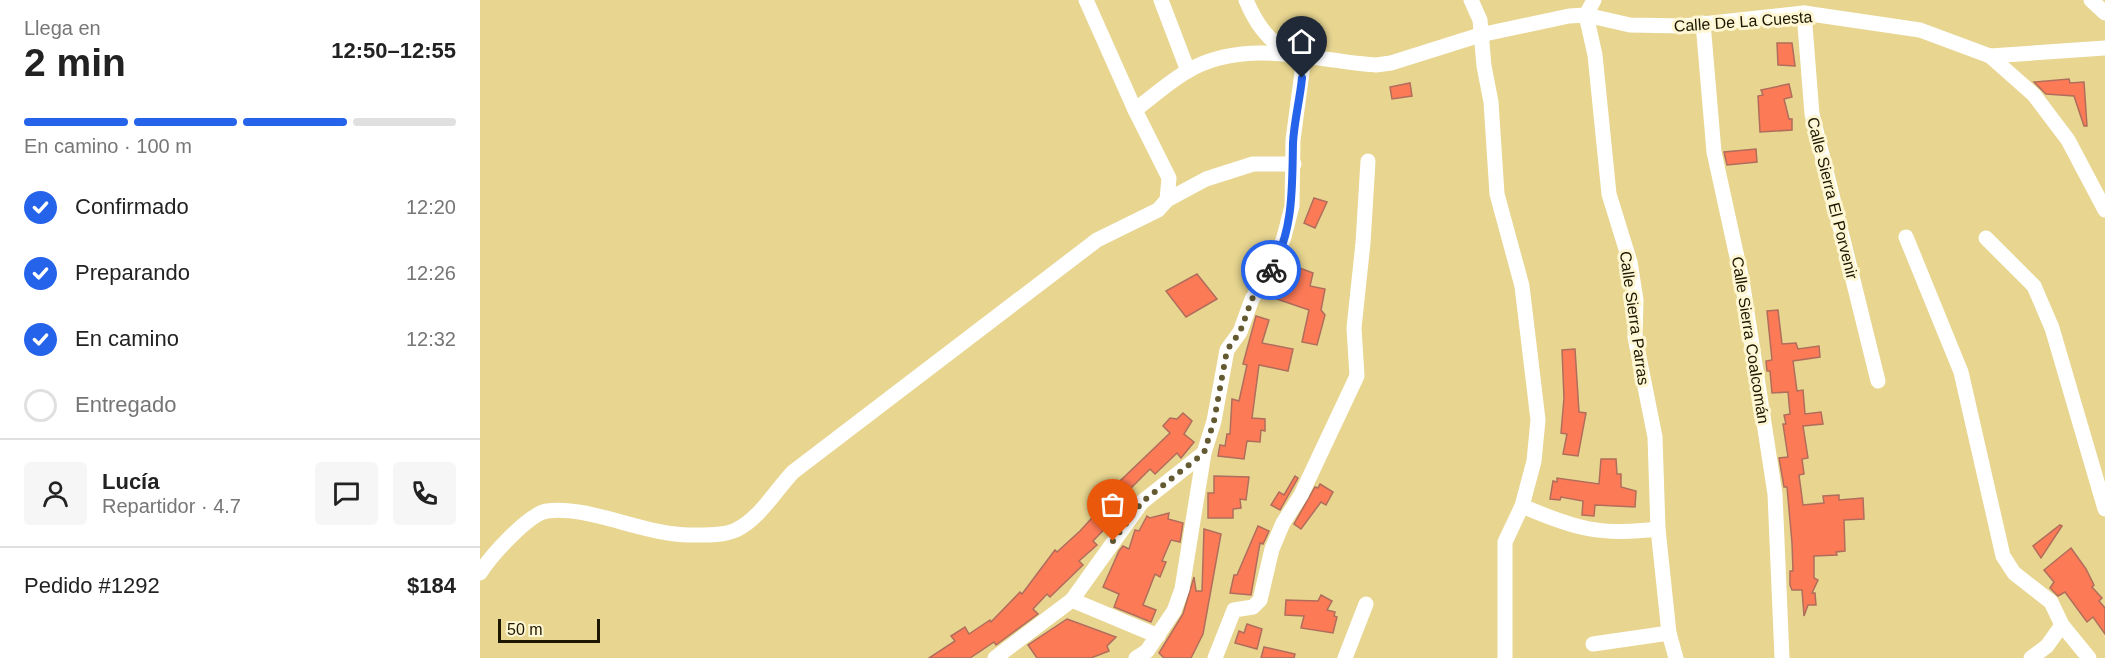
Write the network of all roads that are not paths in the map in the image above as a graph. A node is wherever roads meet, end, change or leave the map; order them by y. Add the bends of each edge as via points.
1 (1086, 0) edge
2 (1161, 0) edge
3 (1246, 0) edge
4 (1472, 0) edge
5 (1594, 0) edge
6 (2091, 0) edge
7 (1804, 13) junction
8 (2105, 13) edge
9 (1586, 15) junction
10 (1703, 23) junction
11 (1480, 35) junction
12 (2105, 48) edge
13 (1288, 54) junction
14 (1990, 56) junction
15 (1304, 57) junction
16 (1188, 71) junction
17 (1135, 110) junction
18 (1368, 161) dead end
19 (1293, 164) junction
20 (1167, 200) junction
21 (2105, 210) edge
22 (1906, 237) dead end
23 (1986, 238) dead end
24 (1878, 381) dead end
25 (1204, 453) junction
26 (1522, 506) junction
27 (2105, 509) edge
28 (1658, 529) junction
29 (480, 573) edge
30 (1072, 600) junction
31 (1366, 604) dead end
32 (2062, 625) junction
33 (1669, 633) junction
34 (1158, 636) junction
35 (1593, 644) dead end
36 (995, 658) edge
37 (1136, 658) edge
38 (1215, 658) edge
39 (1345, 658) edge
40 (1505, 658) edge
41 (1676, 658) edge
42 (1782, 658) edge
43 (2031, 658) edge
44 (2089, 658) edge

1 - 17 street
2 - 16 street
3 - 13 street via 1269,40
4 - 11 street via 1477,8
5 - 9 street
6 - 8 street
7 - 10 street, Calle De La Cuesta
7 - 14 street, Calle De La Cuesta via 1920,30
7 - 24 street, Calle Sierra El Porvenir via 1812,114
9 - 10 street, Calle De La Cuesta via 1630,25
9 - 11 street, Calle De La Cuesta
9 - 28 street, Calle Sierra Parras via 1596,65 1609,194 1630,262 1636,300 1638,363 1655,437
10 - 42 street, Calle Sierra Coalcomán via 1714,152 1742,280 1775,494
11 - 15 street, Calle De La Cuesta via 1376,65
11 - 26 street via 1491,102 1497,194 1522,286 1538,420 1534,461
12 - 14 street
13 - 15 street
13 - 16 street via 1242,52 1219,56
14 - 21 street, Calle De La Cuesta via 2034,95 2067,140
15 - 19 street
16 - 17 street
17 - 20 street via 1169,178
18 - 38 street via 1354,328 1357,376 1272,549 1260,600 1253,607 1234,610
19 - 20 street via 1253,164 1206,178
19 - 25 street via 1292,206 1284,237 1240,332 1227,350
20 - 29 street via 1158,210 1087,247 793,472 758,514 735,531 667,535 576,512 545,511 522,527
22 - 32 street via 1961,372 2003,556 2014,573 2051,602
23 - 27 street via 2034,286 2052,328
25 - 30 street via 1142,502
25 - 34 street via 1182,589
26 - 28 street via 1569,526 1598,532
26 - 40 street via 1505,542
28 - 33 street, Calle Sierra Parras
30 - 34 street
30 - 36 street
31 - 39 street
32 - 43 street via 2048,646
32 - 44 street
33 - 35 street
33 - 41 street, Calle Sierra Parras
34 - 37 street

